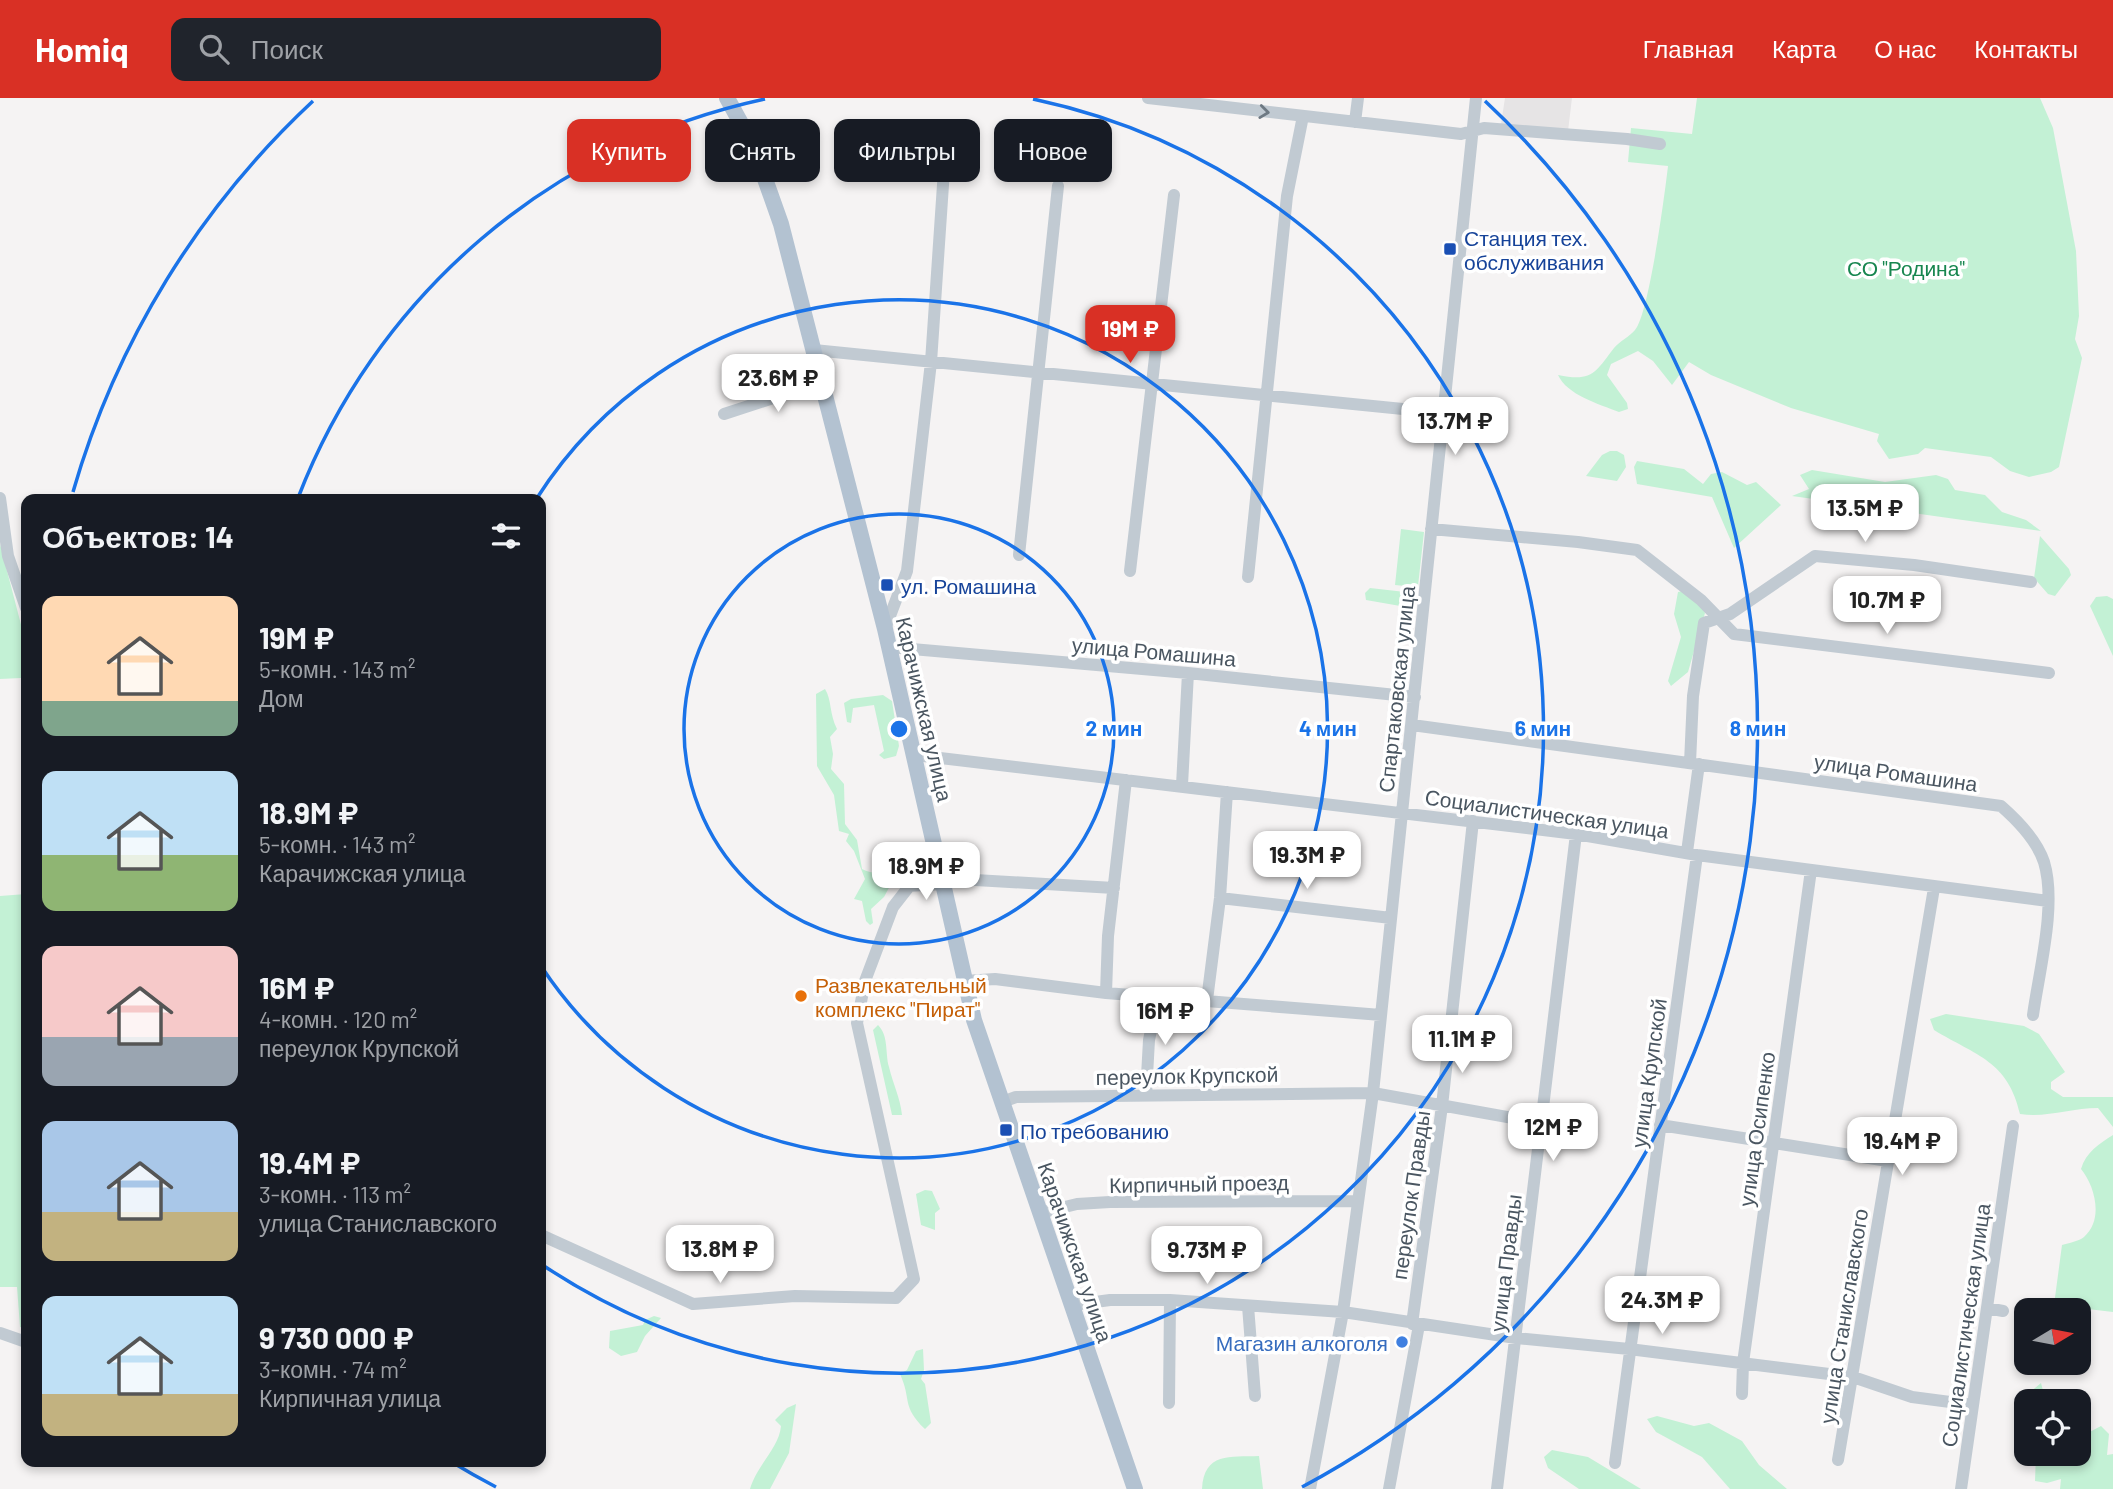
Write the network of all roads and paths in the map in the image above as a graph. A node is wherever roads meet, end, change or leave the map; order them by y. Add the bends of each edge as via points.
1 (727, 98) edge
2 (1147, 98) edge
3 (1358, 98) edge
4 (1476, 98) edge
5 (1225, 103) edge
6 (1303, 117) junction
7 (1355, 122) junction
8 (1473, 131) junction
9 (1660, 144) dead end
10 (943, 182) edge
11 (1058, 186) dead end
12 (1174, 195) dead end
13 (814, 350) junction
14 (931, 362) junction
15 (1040, 373) junction
16 (822, 382) junction
17 (1151, 385) junction
18 (1268, 397) junction
19 (1443, 413) junction
20 (724, 414) dead end
21 (0, 498) edge
22 (1431, 529) junction
23 (1019, 555) dead end
24 (1130, 571) dead end
25 (1248, 577) dead end
26 (2031, 582) dead end
27 (21, 594) edge
28 (1717, 617) junction
29 (885, 629) junction
30 (889, 647) junction
31 (1188, 673) junction
32 (2049, 673) dead end
33 (1415, 697) junction
34 (1412, 725) junction
35 (915, 755) junction
36 (1694, 763) junction
37 (1126, 780) junction
38 (1182, 785) junction
39 (1227, 792) junction
40 (1403, 812) junction
41 (1473, 821) junction
42 (1576, 834) junction
43 (936, 852) junction
44 (1692, 854) junction
45 (1811, 870) junction
46 (942, 881) junction
47 (906, 886) junction
48 (1114, 888) junction
49 (1934, 888) junction
50 (1220, 898) junction
51 (2048, 901) junction
52 (1391, 918) junction
53 (965, 981) junction
54 (1106, 993) junction
55 (1158, 997) junction
56 (1207, 1000) junction
57 (1381, 1015) junction
58 (2033, 1015) dead end
59 (1373, 1093) junction
60 (1146, 1094) junction
61 (1002, 1102) junction
62 (1442, 1106) junction
63 (1541, 1124) junction
64 (1660, 1125) junction
65 (2013, 1126) dead end
66 (1773, 1143) junction
67 (1888, 1161) junction
68 (1358, 1201) junction
69 (1040, 1213) junction
70 (546, 1237) edge
71 (1170, 1300) junction
72 (1073, 1306) junction
73 (1248, 1306) junction
74 (1987, 1308) junction
75 (2003, 1311) dead end
76 (1343, 1312) junction
77 (1415, 1324) junction
78 (0, 1334) edge
79 (1516, 1338) junction
80 (21, 1340) edge
81 (1629, 1349) junction
82 (1743, 1363) junction
83 (1853, 1377) junction
84 (1742, 1394) dead end
85 (1255, 1396) dead end
86 (1169, 1403) dead end
87 (1973, 1405) junction
88 (1838, 1460) dead end
89 (1615, 1463) dead end
90 (1135, 1489) edge
91 (1310, 1489) edge
92 (1389, 1489) edge
93 (1497, 1489) edge
94 (1961, 1489) edge

1 - 13 main road, Карачижская улица via 769,184
2 - 5 street
3 - 7 street
4 - 8 street, Спартаковская улица
5 -> 6 street
6 - 7 street
6 - 18 street via 1287,196
7 - 8 street via 1461,134
8 - 9 street via 1497,129
8 - 19 street, Спартаковская улица
10 - 14 street
11 - 15 street
12 - 17 street
13 - 14 street
13 - 16 main road, Карачижская улица
14 - 15 street
14 - 29 street via 907,571
15 - 17 street
15 - 23 street
16 - 20 street
16 - 29 main road, Карачижская улица
17 - 18 street
17 - 24 street
18 - 19 street
18 - 25 street
19 - 22 street, Спартаковская улица
21 - 27 street via 8,556
22 - 28 street via 1637,550
22 - 33 street, Спартаковская улица
26 - 28 street via 1815,556 1730,614
28 - 32 street via 1734,634
28 - 36 street, улица Крупской via 1704,623 1700,635
29 - 30 main road, Карачижская улица
30 - 31 street, улица Ромашина
30 - 35 main road, Карачижская улица
31 - 33 street, улица Ромашина
31 - 38 street
33 - 34 street, Спартаковская улица
34 - 36 street, улица Ромашина
34 - 40 street, Спартаковская улица
35 - 37 street, Социалистическая улица
35 - 43 main road, Карачижская улица
36 - 44 street, улица Крупской
36 - 51 street, улица Ромашина via 2001,806 2044,862
37 - 38 street, Социалистическая улица
37 - 48 street
38 - 39 street, Социалистическая улица
39 - 40 street, Социалистическая улица
39 - 50 street
40 - 41 street, Социалистическая улица
40 - 52 street, Спартаковская улица
41 - 42 street, Социалистическая улица
41 - 62 street, переулок Правды
42 - 44 street, Социалистическая улица
42 - 63 street, улица Правды
43 - 46 main road, Карачижская улица
43 - 47 street
44 - 45 street, Социалистическая улица
44 - 64 street, улица Крупской
45 - 49 street, Социалистическая улица
45 - 66 street, улица Осипенко
46 - 47 street
46 - 48 street via 951,876
46 - 53 main road, Карачижская улица
47 - 70 street via 893,907 865,981 857,1023 914,1279 896,1298 795,1296 693,1304
48 - 54 street
49 - 51 street, Социалистическая улица
49 - 67 street, улица Станиславского
50 - 52 street
50 - 56 street
51 - 58 street
52 - 57 street, Спартаковская улица
53 - 54 street via 995,979
53 - 61 main road, Карачижская улица
54 - 55 street
55 - 56 street
55 - 60 street via 1149,1040
56 - 57 street
57 - 59 street, Спартаковская улица
59 - 60 street, переулок Крупской
59 - 62 street, переулок Крупской
59 - 68 street, Спартаковская улица
60 - 61 street, переулок Крупской via 1016,1097
61 - 69 main road, Карачижская улица
62 - 63 street, переулок Крупской
62 - 77 street, переулок Правды
63 - 79 street, улица Правды
64 - 66 street
64 - 81 street, улица Крупской
65 - 74 street, Социалистическая улица
66 - 67 street
66 - 82 street, улица Осипенко
67 - 83 street, улица Станиславского
68 - 69 street, Кирпичный проезд via 1110,1202
68 - 76 street, Спартаковская улица
69 - 72 main road, Карачижская улица
71 - 72 street via 1110,1300
71 - 73 street
71 - 86 street
72 - 90 main road, Карачижская улица
73 - 76 street
73 - 85 street
74 - 75 street
74 - 87 street, Социалистическая улица
76 - 77 street
76 - 91 street, Спартаковская улица
77 - 79 street
77 - 92 street, переулок Правды
78 - 80 street
79 - 81 street
79 - 93 street, улица Правды
81 - 82 street
81 - 89 street, улица Крупской
82 - 83 street
82 - 84 street, улица Осипенко
83 - 87 street via 1912,1397
83 - 88 street, улица Станиславского
87 - 94 street, Социалистическая улица

